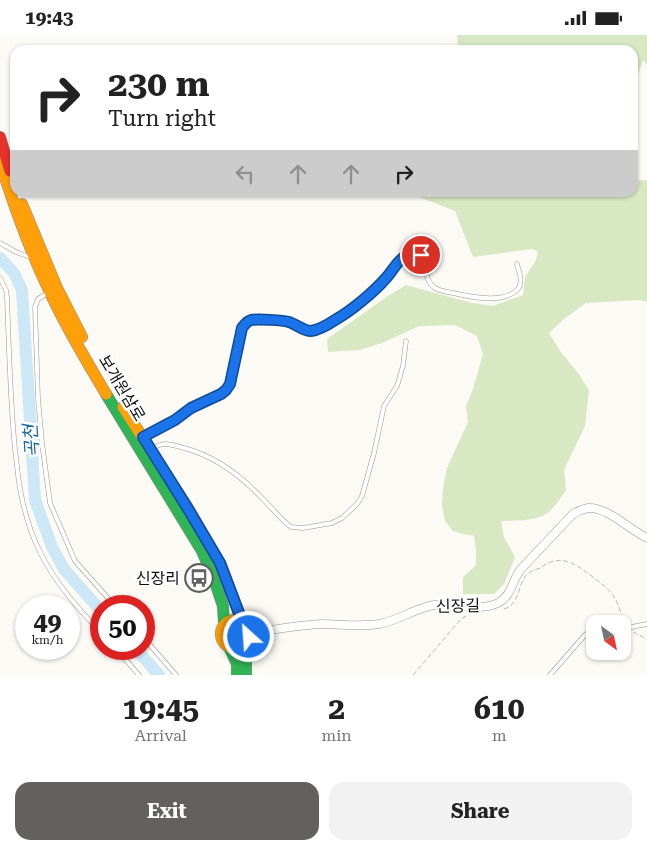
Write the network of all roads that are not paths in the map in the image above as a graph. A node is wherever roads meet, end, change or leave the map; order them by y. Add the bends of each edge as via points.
1 (0, 137) edge
2 (0, 162) edge
3 (10, 168) edge
4 (10, 191) edge
5 (12, 197) edge
6 (20, 197) edge
7 (0, 243) edge
8 (35, 259) junction
9 (517, 264) dead end
10 (0, 278) edge
11 (50, 292) junction
12 (406, 341) dead end
13 (143, 437) junction
14 (150, 449) junction
15 (647, 538) edge
16 (104, 595) edge
17 (90, 621) edge
18 (242, 621) junction
19 (224, 624) junction
20 (647, 624) edge
21 (631, 628) edge
22 (586, 634) edge
23 (248, 638) junction
24 (229, 647) junction
25 (155, 651) edge
26 (126, 660) edge
27 (139, 675) edge
28 (176, 675) edge
29 (237, 675) edge
30 (246, 675) edge
31 (550, 675) edge

1 - 3 main road
2 - 4 main road, 보개원삼로
5 - 8 main road, 보개원삼로
6 - 13 main road, 보개원삼로 via 71,317
7 - 8 lane
8 - 11 main road, 보개원삼로
9 - 13 lane via 520,284 517,290 494,298 469,297 434,287 426,278 421,255 409,254 368,296 337,319 314,330 308,331 283,321 246,322 226,390
10 - 17 lane via 7,297 10,404 20,493 40,553 70,599
11 - 16 lane via 38,299 35,307 38,399 50,503 74,561
11 - 19 main road, 보개원삼로 via 82,353 202,551 223,606
12 - 14 lane via 401,373 384,406 362,496 358,504 332,523 291,527 221,462 172,445 161,444
13 - 14 main road, 보개원삼로
14 - 18 main road, 보개원삼로 via 220,563
15 - 23 street, 신장길 via 600,510 582,510 574,514 515,575 509,592 498,603 468,607 433,605 372,625 321,624
18 - 19 main road via 230,620
18 - 23 main road, 보개원삼로 via 247,626
19 - 24 main road, 보개원삼로 via 221,635
20 - 21 lane
22 - 31 lane
23 - 24 main road via 243,646
23 - 30 main road
24 - 29 main road, 보개원삼로 via 237,664
25 - 28 lane
26 - 27 lane

